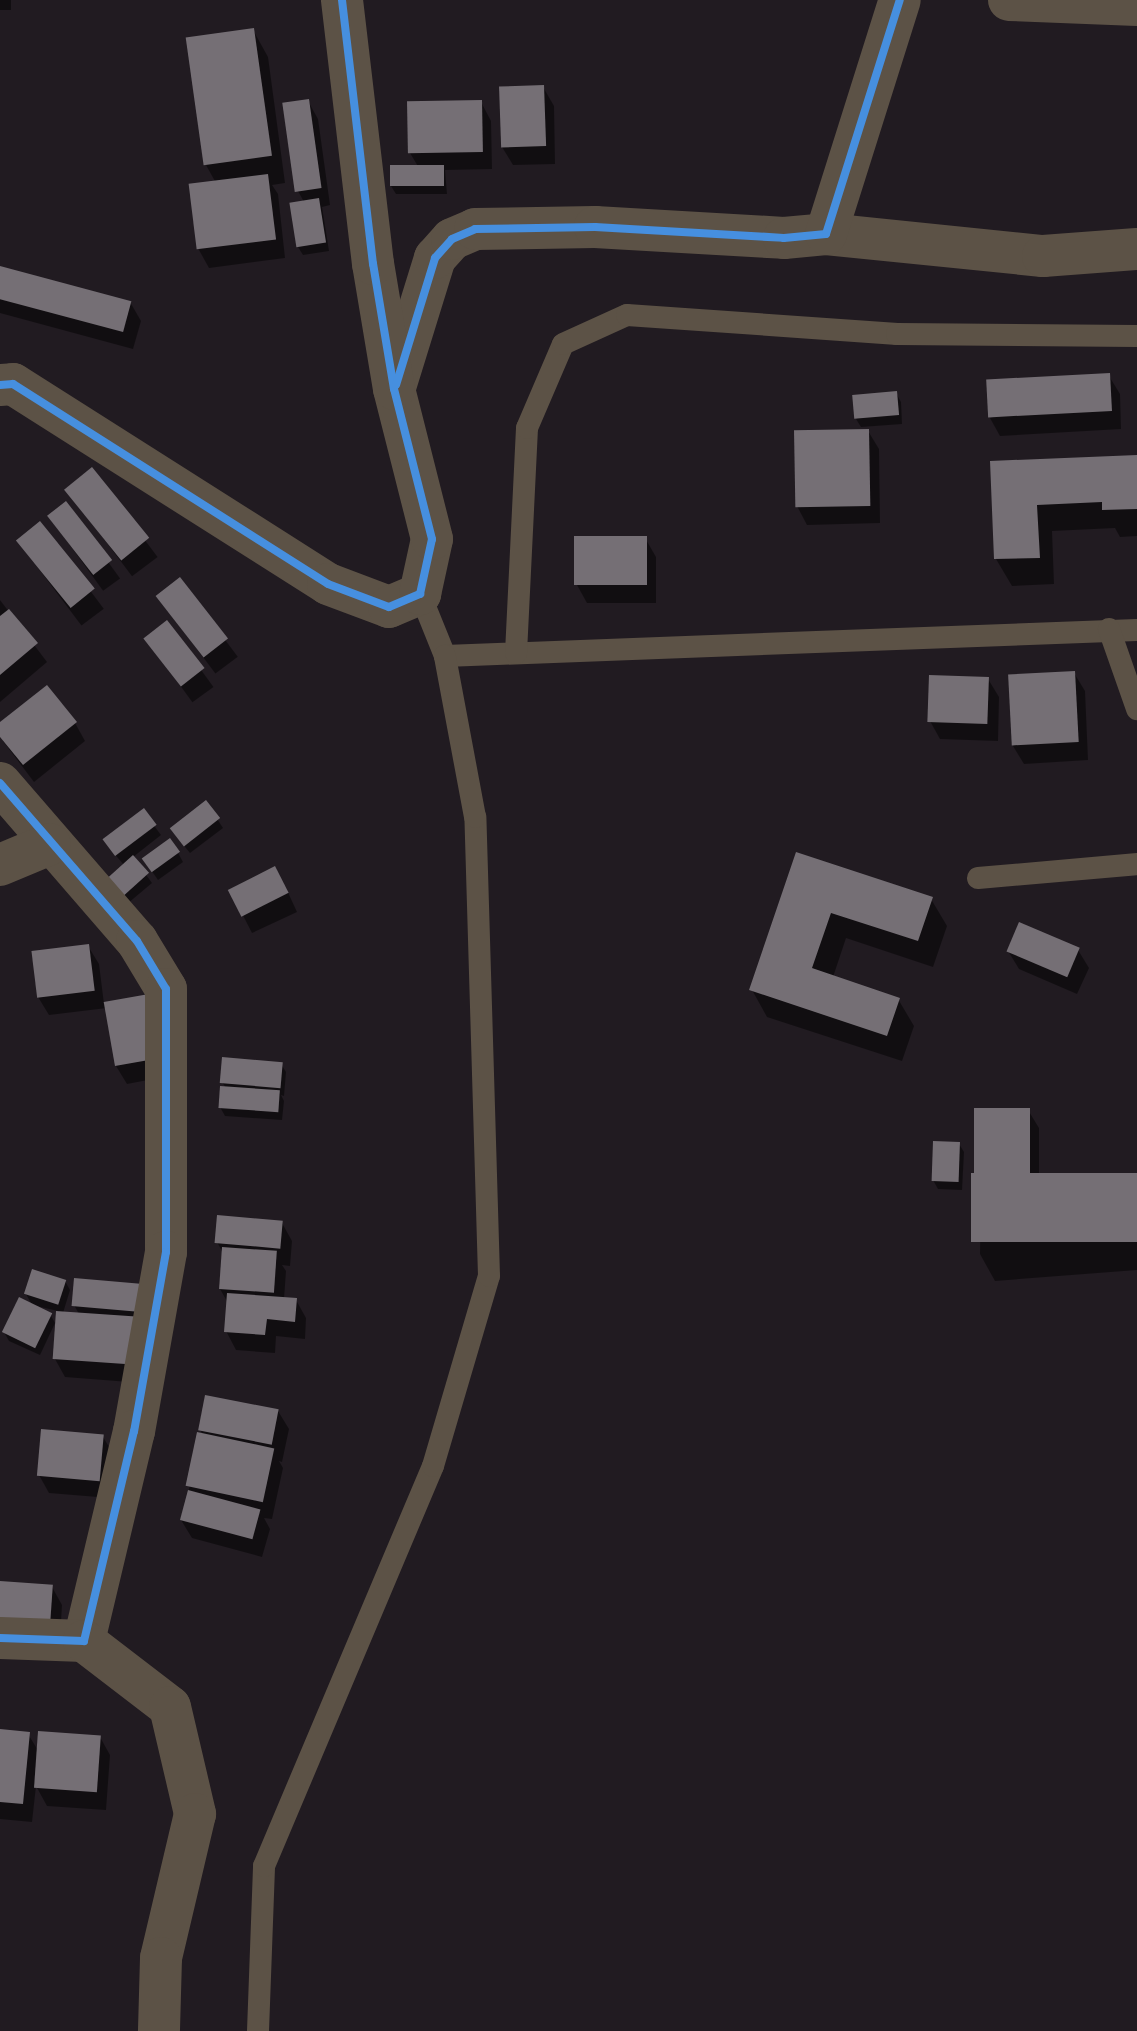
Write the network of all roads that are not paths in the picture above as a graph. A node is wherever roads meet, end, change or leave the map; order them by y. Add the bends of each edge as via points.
1 (342, 0) edge
2 (900, 0) edge
3 (1009, 0) edge
4 (1137, 5) edge
5 (826, 234) junction
6 (1137, 249) edge
7 (1137, 336) edge
8 (0, 385) edge
9 (394, 389) junction
10 (420, 594) junction
11 (1109, 629) junction
12 (1137, 630) edge
13 (516, 653) junction
14 (445, 656) junction
15 (1137, 709) edge
16 (0, 783) edge
17 (50, 844) junction
18 (0, 849) edge
19 (1137, 864) edge
20 (0, 865) edge
21 (978, 878) dead end
22 (0, 1638) edge
23 (84, 1641) junction
24 (159, 2031) edge
25 (258, 2031) edge

1 - 9 street via 373,264
2 - 5 street
3 - 4 street
5 - 6 street via 1043,256
5 - 9 street via 784,238 595,227 475,229 452,239 435,258
7 - 13 lane via 897,334 627,315 563,344 527,428
8 - 10 street via 13,384 328,584 389,607
9 - 10 street via 432,539
10 - 14 lane
11 - 12 lane
11 - 13 lane
11 - 15 lane
13 - 14 lane
14 - 25 lane via 475,817 489,1276 433,1466 264,1866
16 - 17 street
17 - 18 street
17 - 20 street
17 - 23 street via 137,941 166,989 166,1252 134,1431
19 - 21 lane
22 - 23 street
23 - 24 street via 170,1707 195,1814 161,1958

